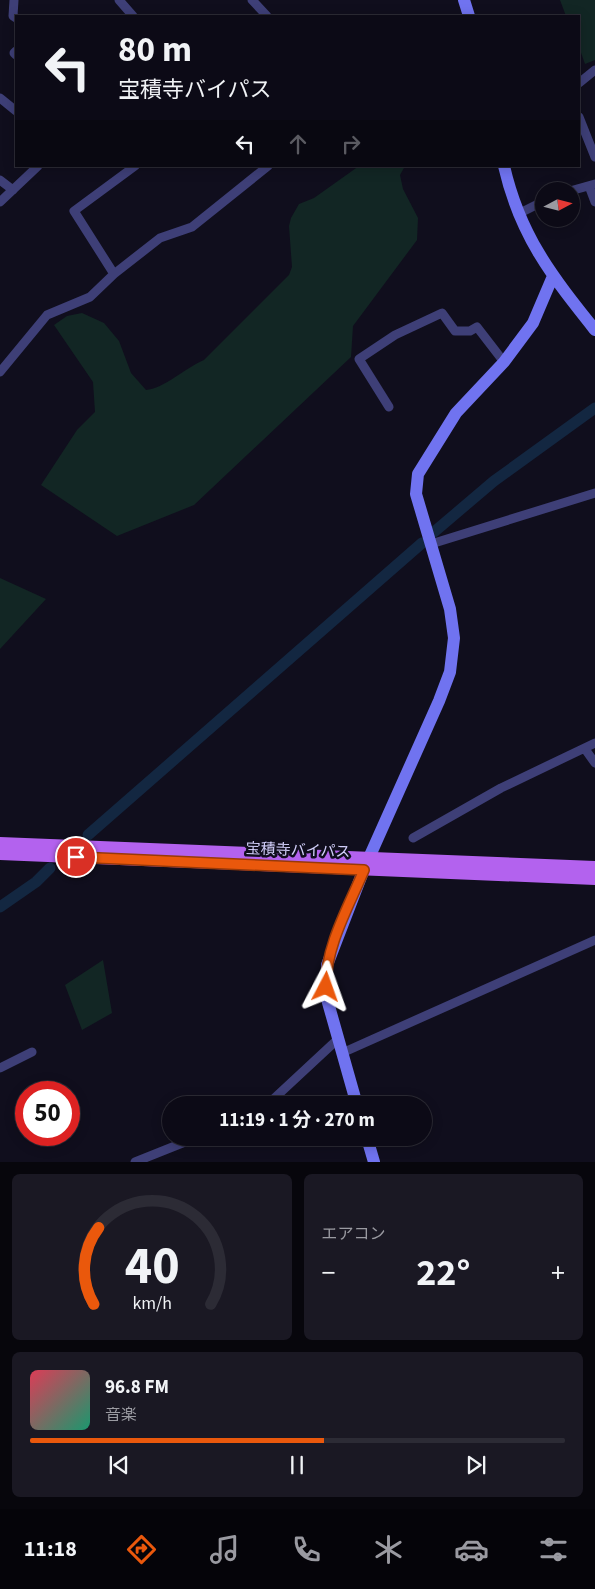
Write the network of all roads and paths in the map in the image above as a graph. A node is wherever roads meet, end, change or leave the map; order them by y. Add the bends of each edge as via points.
1 (14, 0) edge
2 (120, 0) edge
3 (252, 0) edge
4 (464, 0) edge
5 (132, 15) edge
6 (266, 15) edge
7 (469, 15) edge
8 (15, 17) edge
9 (595, 70) edge
10 (580, 82) edge
11 (0, 98) edge
12 (15, 110) edge
13 (580, 120) edge
14 (595, 157) edge
15 (37, 167) edge
16 (134, 167) edge
17 (267, 167) edge
18 (504, 167) edge
19 (0, 180) edge
20 (592, 185) edge
21 (13, 190) junction
22 (0, 202) edge
23 (595, 202) edge
24 (535, 206) edge
25 (518, 214) junction
26 (114, 274) junction
27 (553, 276) junction
28 (595, 330) edge
29 (504, 362) junction
30 (0, 372) edge
31 (389, 407) dead end
32 (595, 494) edge
33 (431, 544) junction
34 (595, 743) edge
35 (585, 749) junction
36 (595, 764) edge
37 (413, 838) dead end
38 (0, 843) edge
39 (0, 854) edge
40 (366, 864) junction
41 (595, 867) edge
42 (595, 879) edge
43 (595, 940) edge
44 (338, 1039) junction
45 (32, 1052) dead end
46 (342, 1053) junction
47 (0, 1068) edge
48 (277, 1096) edge
49 (354, 1096) edge
50 (175, 1146) edge
51 (369, 1146) edge
52 (134, 1162) edge
53 (374, 1162) edge

1 - 8 street
2 - 5 street
3 - 6 street
4 - 7 street
9 - 10 street
11 - 12 street
13 - 14 street
15 - 21 street
16 - 26 street via 74,211
17 - 26 street via 192,227 160,238
18 - 25 street
19 - 21 street
20 - 23 street
21 - 22 street
24 - 25 street
25 - 27 street
26 - 30 street via 90,297 47,315
27 - 28 street
27 - 29 street via 533,323
29 - 31 street via 478,327 470,331 455,331 442,313 395,335 359,359
29 - 33 street via 456,413 418,474 416,494
32 - 33 street
33 - 40 street via 454,638 450,672
34 - 35 street
35 - 36 street
35 - 37 street via 501,788
38 - 40 main road, 宝積寺バイパス
39 - 40 main road, 宝積寺バイパス
40 - 41 main road, 宝積寺バイパス
40 - 42 main road, 宝積寺バイパス
40 - 44 street via 327,965 327,999
43 - 46 street
44 - 46 street
44 - 48 street
45 - 47 street
46 - 49 street
50 - 52 street
51 - 53 street

